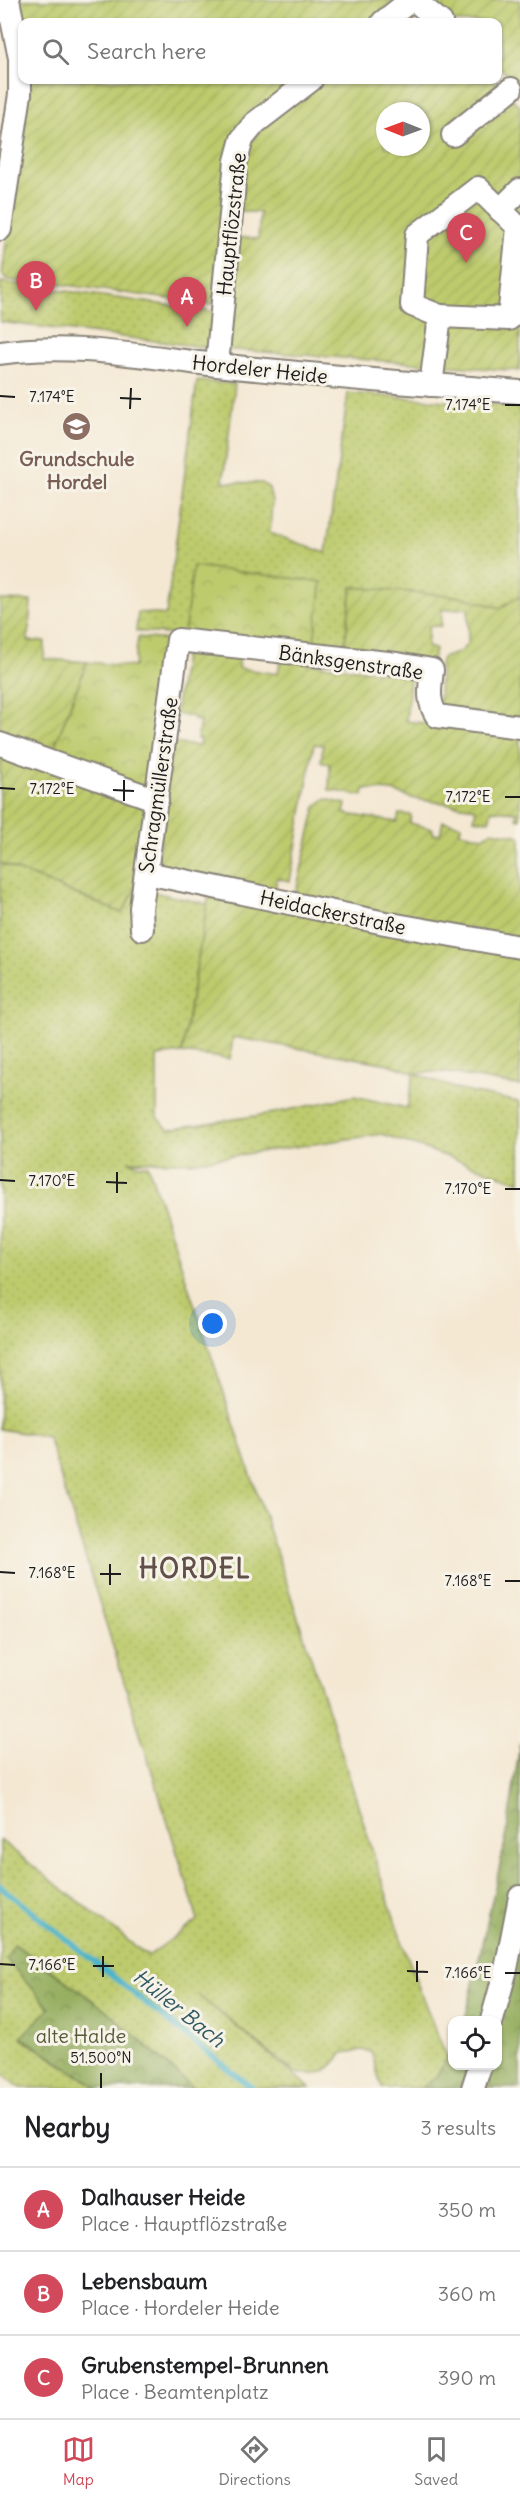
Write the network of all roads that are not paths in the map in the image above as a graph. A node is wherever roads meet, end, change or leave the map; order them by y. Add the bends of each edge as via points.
1 (8, 0) edge
2 (412, 0) edge
3 (388, 18) edge
4 (436, 18) edge
5 (18, 48) edge
6 (20, 84) edge
7 (306, 84) edge
8 (510, 87) edge
9 (453, 135) dead end
10 (520, 190) edge
11 (500, 210) junction
12 (0, 229) edge
13 (440, 316) junction
14 (0, 353) edge
15 (217, 365) junction
16 (431, 385) junction
17 (520, 392) edge
18 (178, 640) joint
19 (520, 727) edge
20 (0, 744) edge
21 (157, 800) junction
22 (147, 873) junction
23 (142, 929) dead end
24 (520, 947) edge
25 (520, 1897) edge
26 (493, 2016) edge
27 (479, 2070) edge
28 (473, 2088) edge

1 - 5 street
2 - 3 street
2 - 4 street
6 - 12 street
7 - 15 street, Hauptflözstraße via 255,123 242,139 236,161
8 - 9 street
10 - 11 street
11 - 13 street via 518,227 509,319
11 - 13 street via 478,188 417,235 412,305
13 - 16 street
14 - 15 street, Hordeler Heide via 50,348
15 - 16 street, Hordeler Heide
16 - 17 street, Hordeler Heide
18 - 19 street, Bänksgenstraße via 432,670 430,705 437,716
18 - 21 street, Schragmüllerstraße
20 - 21 street
21 - 22 street, Schragmüllerstraße
22 - 23 street, Schragmüllerstraße
22 - 24 street, Heidackerstraße
25 - 26 street
27 - 28 street

